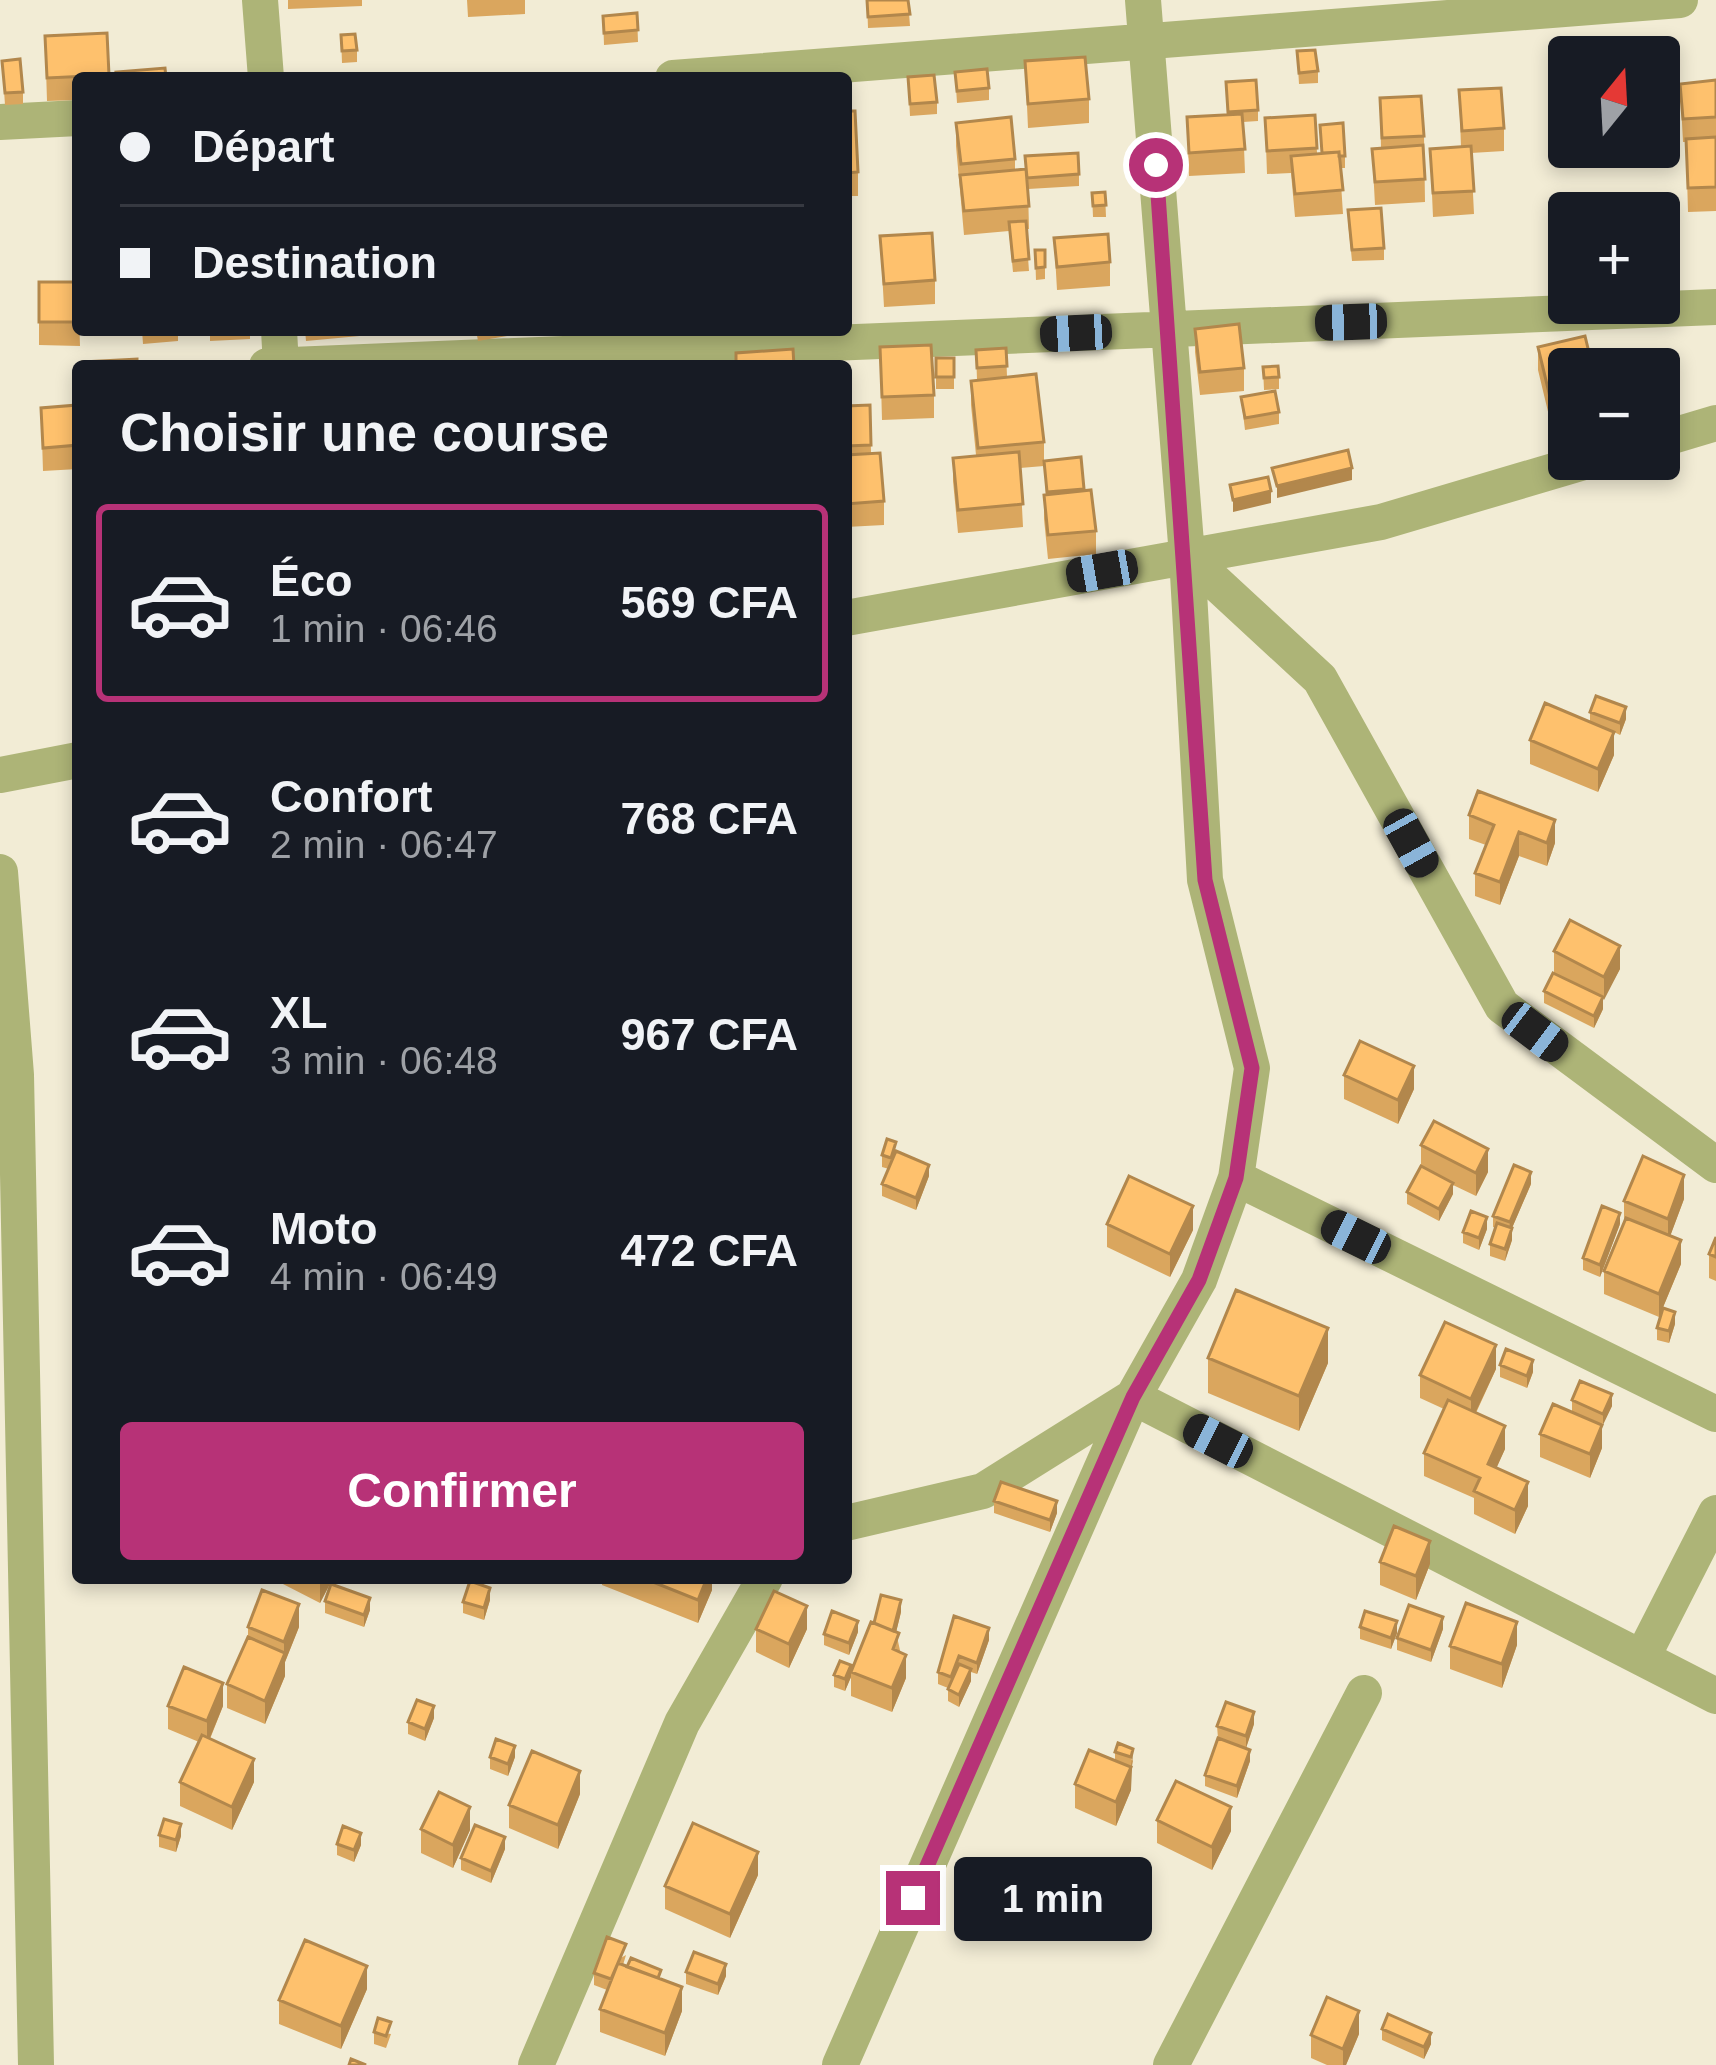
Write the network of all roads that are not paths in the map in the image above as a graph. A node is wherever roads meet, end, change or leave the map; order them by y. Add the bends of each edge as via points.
1 (260, 0) edge
2 (1143, 0) edge
3 (1680, 0) edge
4 (1146, 41) junction
5 (266, 72) edge
6 (750, 72) edge
7 (72, 118) edge
8 (0, 122) edge
9 (1716, 308) edge
10 (1169, 329) junction
11 (425, 360) edge
12 (1716, 423) edge
13 (1680, 434) edge
14 (1548, 473) edge
15 (1187, 556) junction
16 (852, 617) edge
17 (72, 761) edge
18 (0, 775) edge
19 (0, 872) edge
20 (8, 1075) edge
21 (1716, 1165) edge
22 (1236, 1178) junction
23 (1133, 1397) junction
24 (1716, 1414) edge
25 (1716, 1513) edge
26 (852, 1522) edge
27 (762, 1584) edge
28 (1642, 1658) junction
29 (1364, 1693) dead end
30 (1716, 1696) edge
31 (36, 2065) edge
32 (536, 2065) edge
33 (839, 2065) edge
34 (1171, 2065) edge

1 - 5 street
2 - 4 street
3 - 4 street
4 - 6 street
4 - 10 street
7 - 8 street
9 - 10 street
10 - 11 street
10 - 15 street
12 - 13 street
14 - 15 street via 1381,522
15 - 16 street
15 - 21 street via 1320,680 1502,1006
15 - 22 street via 1205,880 1252,1068
17 - 18 street
19 - 20 street
20 - 31 street
22 - 23 street via 1199,1280
22 - 24 street
23 - 26 street via 983,1490
23 - 28 street
23 - 33 street
25 - 28 street
27 - 32 street via 682,1723
28 - 30 street
29 - 34 street

